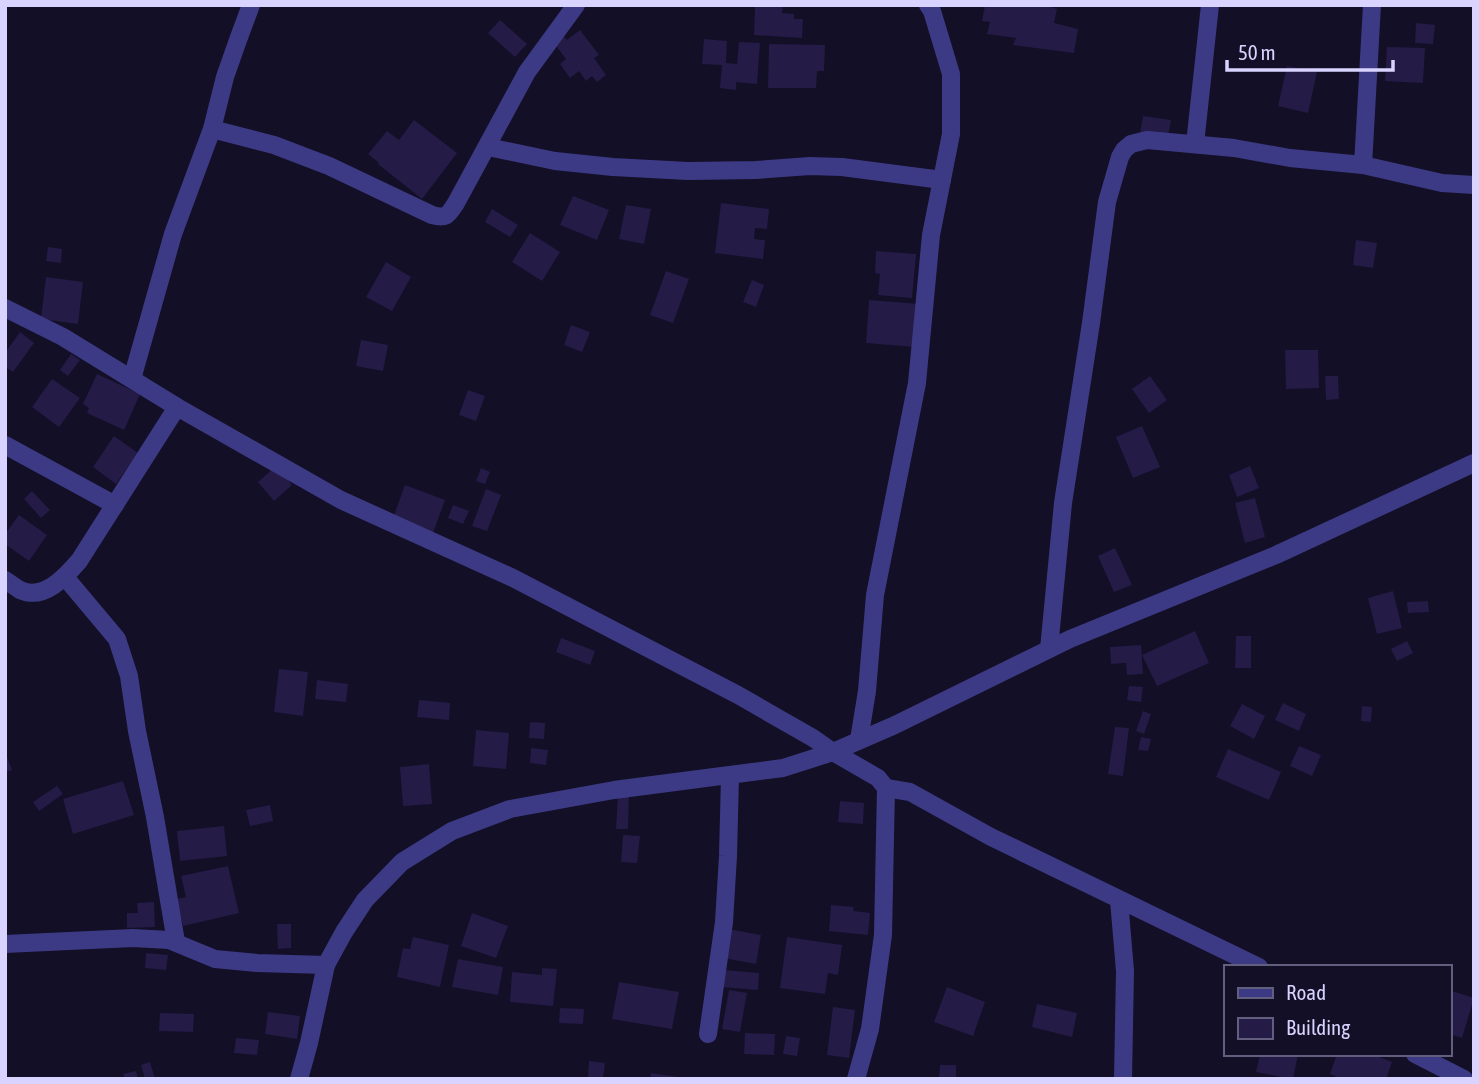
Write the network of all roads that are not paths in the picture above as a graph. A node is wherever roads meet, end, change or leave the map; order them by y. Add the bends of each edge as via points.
1 (251, 5) edge
2 (576, 5) edge
3 (928, 5) edge
4 (1210, 5) edge
5 (1371, 5) edge
6 (212, 129) junction
7 (1195, 144) junction
8 (488, 147) junction
9 (1363, 165) junction
10 (942, 180) junction
11 (1474, 185) edge
12 (5, 308) edge
13 (132, 379) junction
14 (177, 407) junction
15 (5, 445) edge
16 (1474, 463) edge
17 (115, 505) junction
18 (65, 577) junction
19 (5, 580) edge
20 (1049, 649) junction
21 (859, 740) junction
22 (833, 752) junction
23 (730, 776) junction
24 (886, 788) junction
25 (1119, 900) junction
26 (176, 943) junction
27 (5, 944) edge
28 (326, 965) junction
29 (1255, 965) edge
30 (708, 1034) dead end
31 (1419, 1056) edge
32 (299, 1079) edge
33 (856, 1079) edge
34 (1123, 1079) edge
35 (1464, 1079) edge

1 - 6 street
2 - 8 street via 527,72
3 - 10 street via 951,74 951,134
4 - 7 street
5 - 9 street
6 - 8 street via 274,145 442,217 449,214
6 - 13 street via 173,234
7 - 9 street
7 - 20 street via 1147,140 1131,144 1120,157 1107,202 1063,503
8 - 10 street via 613,167 688,171 842,167
9 - 11 street via 1442,183
10 - 21 street via 931,235 917,383 874,595
12 - 13 street
13 - 14 street
14 - 17 street
14 - 22 street via 341,500 513,578 738,695
15 - 17 street
16 - 20 street via 1276,555
17 - 18 street
18 - 19 street via 34,593
18 - 26 street via 117,639 129,676
20 - 21 street
21 - 22 street
22 - 23 street via 783,768
22 - 24 street via 878,778
23 - 28 street via 510,809 452,831 402,862 365,900
23 - 30 street via 724,922
24 - 25 street via 910,792
24 - 33 street via 883,935 870,1029
25 - 29 street
25 - 34 street via 1125,971
26 - 27 street via 133,937
26 - 28 street via 215,959
28 - 32 street
31 - 35 street

